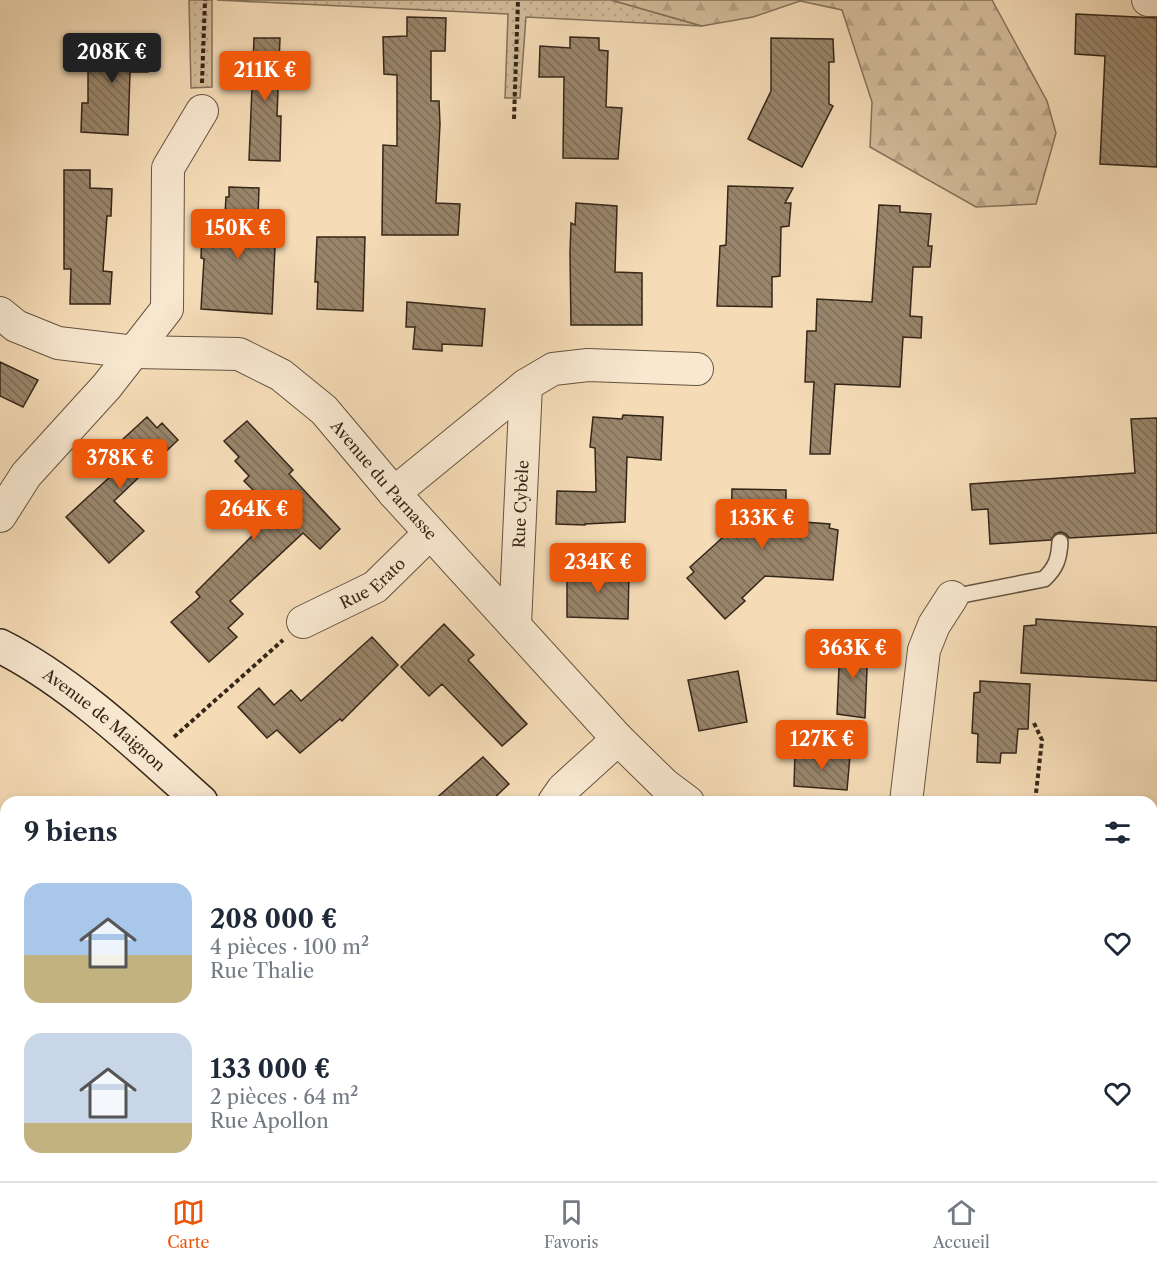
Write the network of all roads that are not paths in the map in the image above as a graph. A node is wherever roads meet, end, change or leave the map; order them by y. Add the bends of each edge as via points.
1 (1148, 0) edge
2 (1157, 0) edge
3 (202, 111) road end
4 (0, 313) edge
5 (135, 352) junction
6 (697, 369) dead end
7 (526, 385) junction
8 (394, 493) junction
9 (0, 516) edge
10 (430, 533) junction
11 (1060, 543) dead end
12 (952, 597) joint
13 (303, 622) road end
14 (515, 624) junction
15 (0, 646) edge
16 (618, 739) junction
17 (194, 796) edge
18 (558, 796) edge
19 (680, 796) edge
20 (907, 796) edge

1 - 2 street
3 - 5 street via 168,168 167,309
4 - 5 street, Avenue du Parnasse via 16,326 58,343
5 - 8 street, Avenue du Parnasse via 239,354 281,375 324,410
5 - 9 street via 26,475
6 - 7 street via 588,365 553,369
7 - 8 street
7 - 14 street, Rue Cybèle
8 - 10 street, Avenue du Parnasse
10 - 13 street, Rue Erato via 375,587
10 - 14 street, Avenue du Parnasse
11 - 12 lane via 1058,563 1044,579
12 - 20 street via 933,625 924,650
14 - 16 street, Avenue du Parnasse
15 - 17 street, Avenue de Maignon via 70,691
16 - 18 street
16 - 19 street, Avenue du Parnasse

